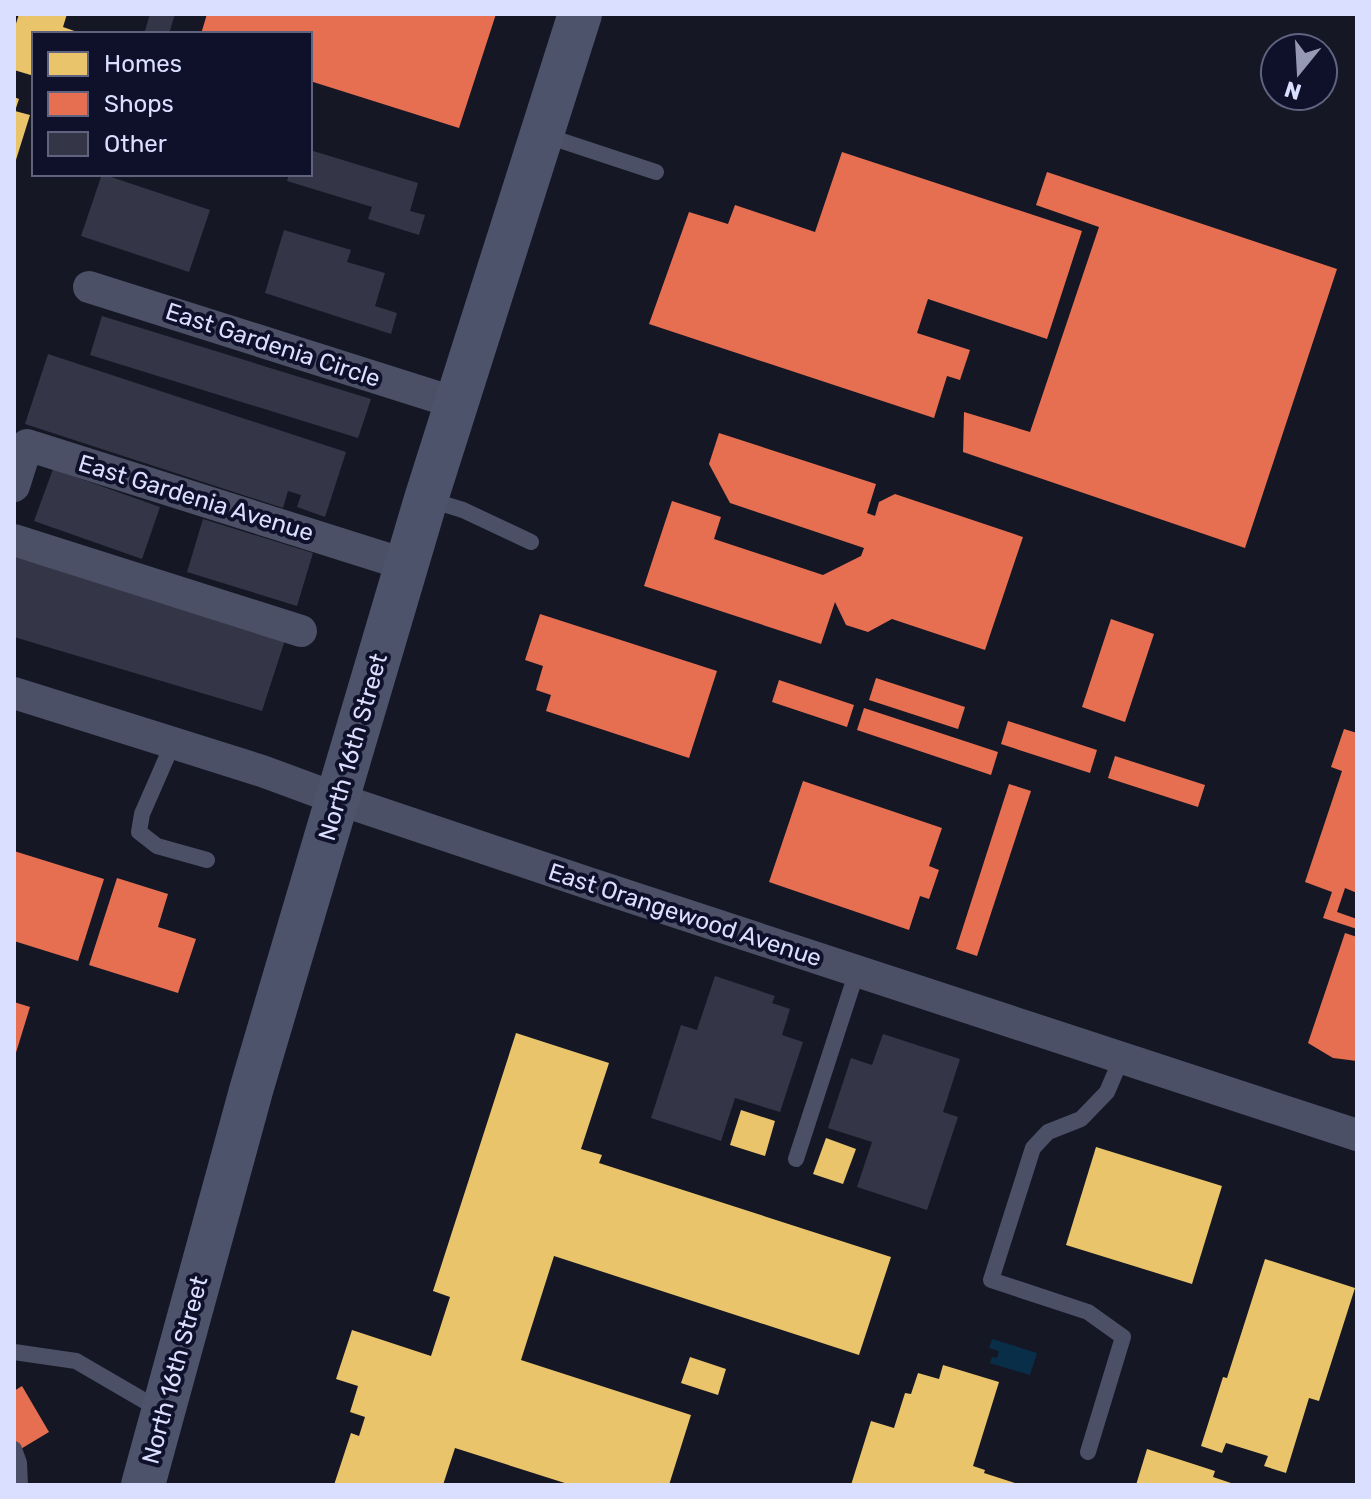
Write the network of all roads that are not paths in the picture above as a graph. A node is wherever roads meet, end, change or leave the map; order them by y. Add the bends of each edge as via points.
1 (580, 14) edge
2 (543, 134) junction
3 (656, 172) dead end
4 (89, 287) dead end
5 (456, 403) junction
6 (14, 486) edge
7 (426, 499) junction
8 (14, 540) edge
9 (531, 542) dead end
10 (407, 565) junction
11 (301, 631) dead end
12 (14, 693) edge
13 (173, 743) junction
14 (338, 799) junction
15 (207, 860) dead end
16 (857, 971) junction
17 (1122, 1057) junction
18 (1357, 1135) edge
19 (796, 1159) dead end
20 (14, 1352) edge
21 (163, 1411) junction
22 (14, 1449) edge
23 (1088, 1452) dead end
24 (20, 1485) edge
25 (143, 1485) edge

1 - 2 main road, North 16th Street
2 - 3 lane
2 - 5 main road, North 16th Street
4 - 5 street, East Gardenia Circle
5 - 7 main road, North 16th Street
6 - 10 street, East Gardenia Avenue via 27,445
7 - 9 lane
7 - 10 main road, North 16th Street
8 - 11 street
10 - 14 main road, North 16th Street
12 - 13 street, East Orangewood Avenue
13 - 14 street, East Orangewood Avenue
13 - 15 lane via 139,832 157,846
14 - 16 street, East Orangewood Avenue
14 - 21 main road, North 16th Street
16 - 17 street, East Orangewood Avenue
16 - 19 lane
17 - 18 street, East Orangewood Avenue
17 - 23 lane via 1107,1092 1081,1119 1048,1132 1033,1148 991,1280 1088,1312 1123,1337
20 - 21 lane via 76,1361
21 - 25 main road, North 16th Street
22 - 24 lane

